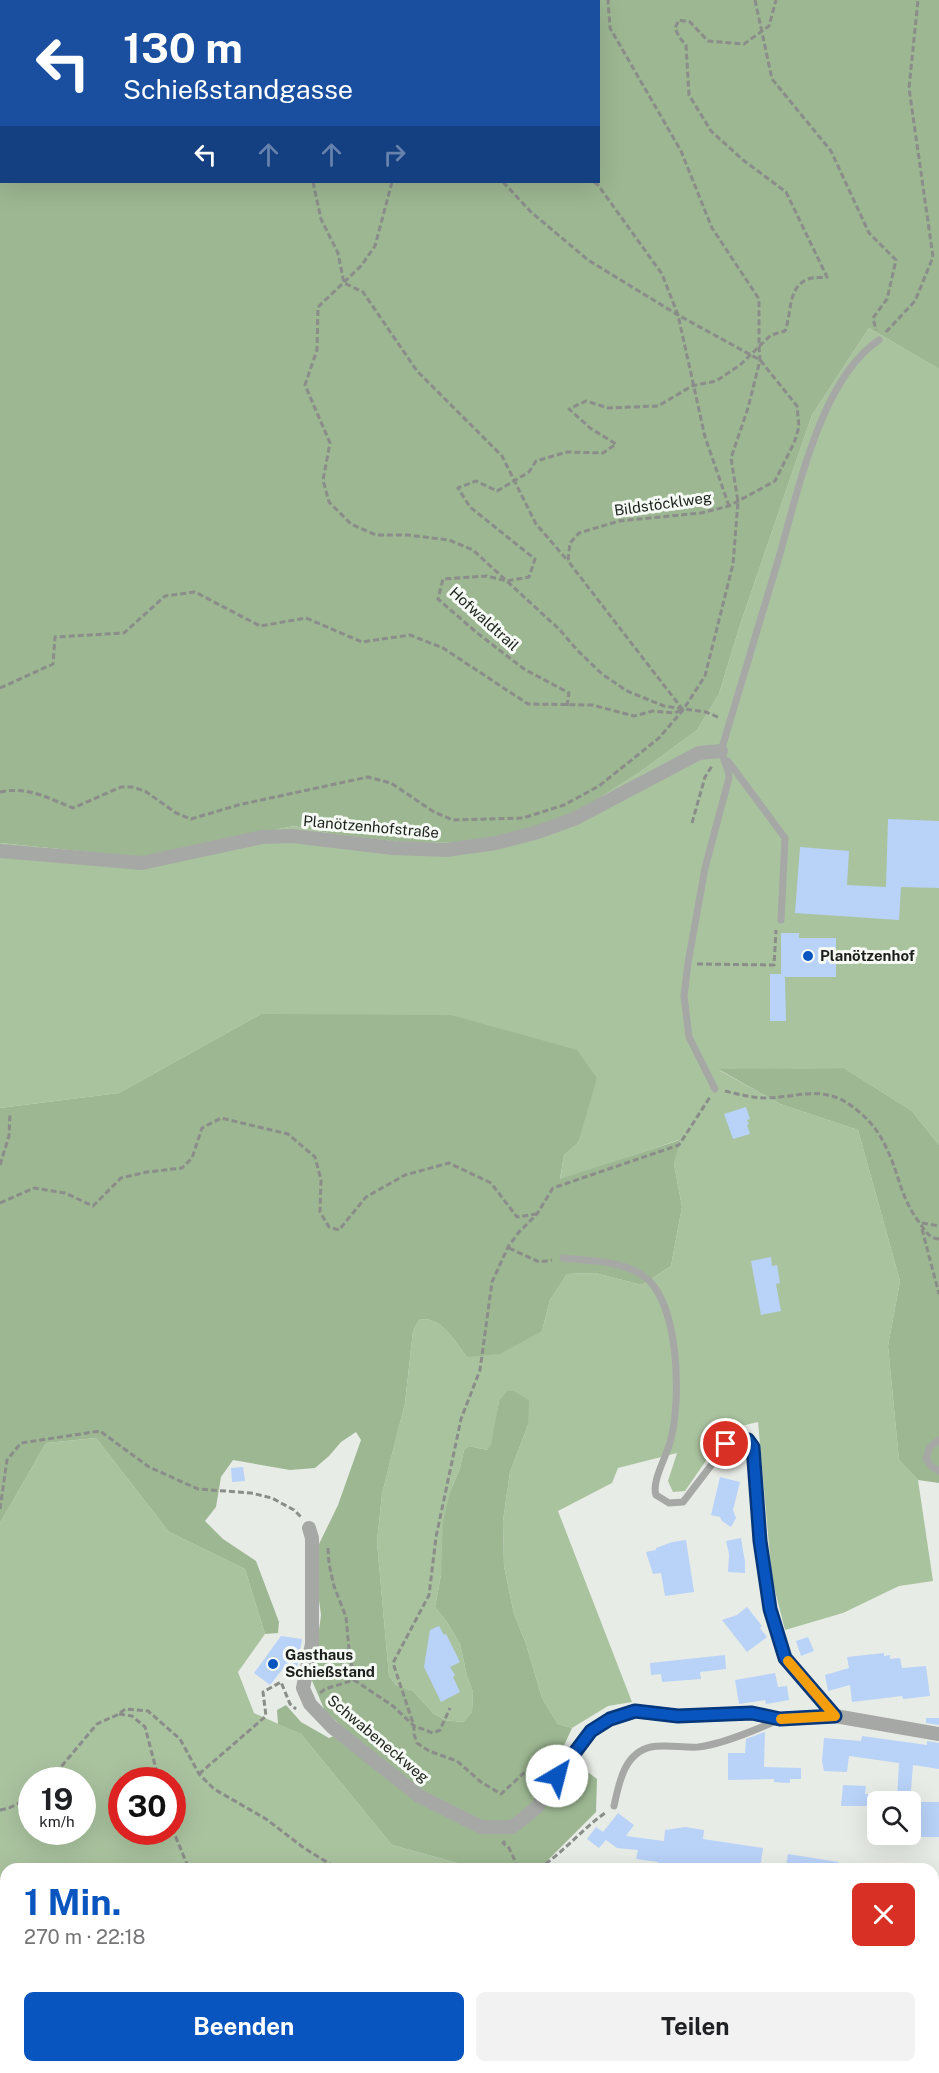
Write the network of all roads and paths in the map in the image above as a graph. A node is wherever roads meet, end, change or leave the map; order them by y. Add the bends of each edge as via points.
1 (608, 0) edge
2 (754, 0) edge
3 (776, 0) edge
4 (918, 0) edge
5 (760, 31) junction
6 (313, 183) edge
7 (392, 183) edge
8 (504, 183) edge
9 (595, 183) edge
10 (344, 283) junction
11 (678, 315) junction
12 (879, 340) junction
13 (759, 345) junction
14 (751, 353) junction
15 (760, 360) junction
16 (692, 386) junction
17 (783, 465) junction
18 (791, 468) dead end
19 (514, 481) junction
20 (738, 502) junction
21 (729, 507) junction
22 (568, 561) junction
23 (507, 582) junction
24 (0, 688) edge
25 (567, 706) junction
26 (683, 710) junction
27 (730, 722) junction
28 (721, 752) junction
29 (0, 792) edge
30 (692, 823) dead end
31 (0, 851) edge
32 (781, 920) joint
33 (688, 963) junction
34 (715, 1089) junction
35 (10, 1113) dead end
36 (0, 1165) edge
37 (0, 1203) edge
38 (537, 1214) junction
39 (921, 1223) junction
40 (939, 1226) edge
41 (939, 1239) edge
42 (508, 1247) junction
43 (563, 1257) joint
44 (939, 1294) edge
45 (939, 1440) edge
46 (939, 1471) edge
47 (0, 1509) edge
48 (309, 1528) joint
49 (328, 1542) dead end
50 (354, 1680) junction
51 (307, 1697) junction
52 (450, 1708) dead end
53 (299, 1711) dead end
54 (119, 1714) junction
55 (835, 1716) junction
56 (780, 1719) junction
57 (414, 1726) junction
58 (939, 1734) edge
59 (61, 1767) edge
60 (156, 1767) edge
61 (199, 1774) junction
62 (557, 1776) junction
63 (18, 1804) edge
64 (614, 1806) joint
65 (0, 1810) edge
66 (524, 1818) junction
67 (179, 1845) edge
68 (187, 1863) edge
69 (328, 1863) edge
70 (516, 1863) edge
71 (547, 1863) edge

1 - 13 path via 610,28 681,152 712,228 759,299
2 - 5 path
3 - 5 path via 769,26
4 - 12 path via 909,88 933,257 915,301
5 - 12 path via 772,79 831,150 869,233 896,260 887,299 873,318
5 - 13 path via 744,44 708,41 690,22 679,20 675,28 686,45 689,95 711,131 786,192 827,277 807,279 797,287 785,331 771,335
6 - 10 path via 321,219 338,253
7 - 10 path via 375,246
8 - 11 path, Bildstöcklweg via 531,212 588,260
9 - 11 path via 662,274
10 - 19 path via 363,292 417,371 502,456
10 - 23 path via 318,307 317,350 305,385 330,443 323,480 329,502 351,524 376,535 408,534 449,540 473,550
11 - 14 path, Bildstöcklweg
11 - 16 path
12 - 27 lane via 851,366 818,426
13 - 14 path
13 - 15 path
14 - 15 path, Bildstöcklweg
14 - 16 path via 716,381
15 - 17 path, Bildstöcklweg via 797,406 799,427
15 - 20 path via 731,458
16 - 19 path via 658,406 608,408 586,401 569,409 616,444 603,453 567,452 536,461 529,472
16 - 21 path
17 - 18 path
17 - 20 path, Bildstöcklweg via 775,481
19 - 22 path via 536,524
19 - 23 path via 497,491 476,481 458,488 470,507 535,559 529,577
20 - 21 path, Bildstöcklweg
20 - 26 path via 733,564 705,676
21 - 22 path, Bildstöcklweg via 619,521 579,533 570,543
22 - 26 path
23 - 25 path, Hofwaldtrail via 487,576 442,579 438,599 524,669 569,693
23 - 26 path via 602,674 627,691
24 - 25 path via 53,664 55,637 124,633 165,596 195,592 261,626 306,618 362,642 410,634 443,648 528,704
25 - 26 path via 592,705 634,716
26 - 27 path via 706,712
26 - 29 path via 659,738 599,786 564,805 524,818 453,820 391,783 368,777 191,819 132,787 121,787 73,808 32,791
27 - 28 lane
28 - 30 path via 705,777
28 - 31 street, Planötzenhofstraße via 699,753 574,819 538,832 446,850 262,837 142,863
28 - 32 lane via 785,838
28 - 33 lane via 729,778 705,868
32 - 33 path via 775,933 774,965
33 - 34 lane via 684,996 689,1037
34 - 38 path via 679,1145 553,1188
34 - 39 path via 757,1098 825,1094 848,1103 878,1131 909,1208
35 - 36 path via 9,1136
37 - 38 path via 34,1188 65,1193 93,1206 121,1178 182,1168 192,1158 202,1128 221,1118 288,1134 315,1156 321,1180 320,1212 329,1227 339,1230 366,1197 405,1175 449,1163 491,1183 517,1216
38 - 42 path
39 - 40 path
39 - 41 path via 927,1233
39 - 44 path
42 - 43 path via 539,1263
42 - 57 path via 492,1282 480,1371 461,1419 436,1537 429,1594 393,1663
43 - 55 lane via 628,1267 648,1278 659,1292 669,1319 677,1389 672,1437 655,1486 659,1498 674,1504 683,1502 726,1444 741,1438 751,1443 773,1619 785,1658
45 - 46 lane via 930,1447 926,1458
47 - 48 path via 7,1460 21,1443 100,1431 149,1467 198,1489 272,1498 294,1510
48 - 51 street, Schwabeneckweg via 312,1644 303,1688
49 - 50 path via 328,1564 346,1617
50 - 51 path
50 - 57 path via 393,1706
51 - 66 street, Schwabeneckweg via 332,1727 419,1796 481,1827 512,1827
52 - 57 path via 440,1730 433,1733
53 - 61 path via 290,1704 281,1682 263,1692 266,1716
54 - 59 path via 97,1724
54 - 60 path via 132,1716 145,1727
54 - 61 path via 125,1709 148,1712 180,1739
55 - 56 street, Schwabeneckweg
55 - 58 street, Schwabeneckweg
56 - 62 street, Schwabeneckweg via 752,1713 678,1716 635,1711 610,1719 591,1731
56 - 64 lane via 699,1747 652,1747 636,1754 621,1774
57 - 62 path via 417,1743 457,1761 497,1793 501,1794 525,1772 547,1764 548,1773
61 - 69 path via 214,1789 266,1819
62 - 66 street, Schwabeneckweg via 537,1807
63 - 65 path
64 - 71 path
66 - 70 path via 518,1830 503,1843
67 - 68 path

